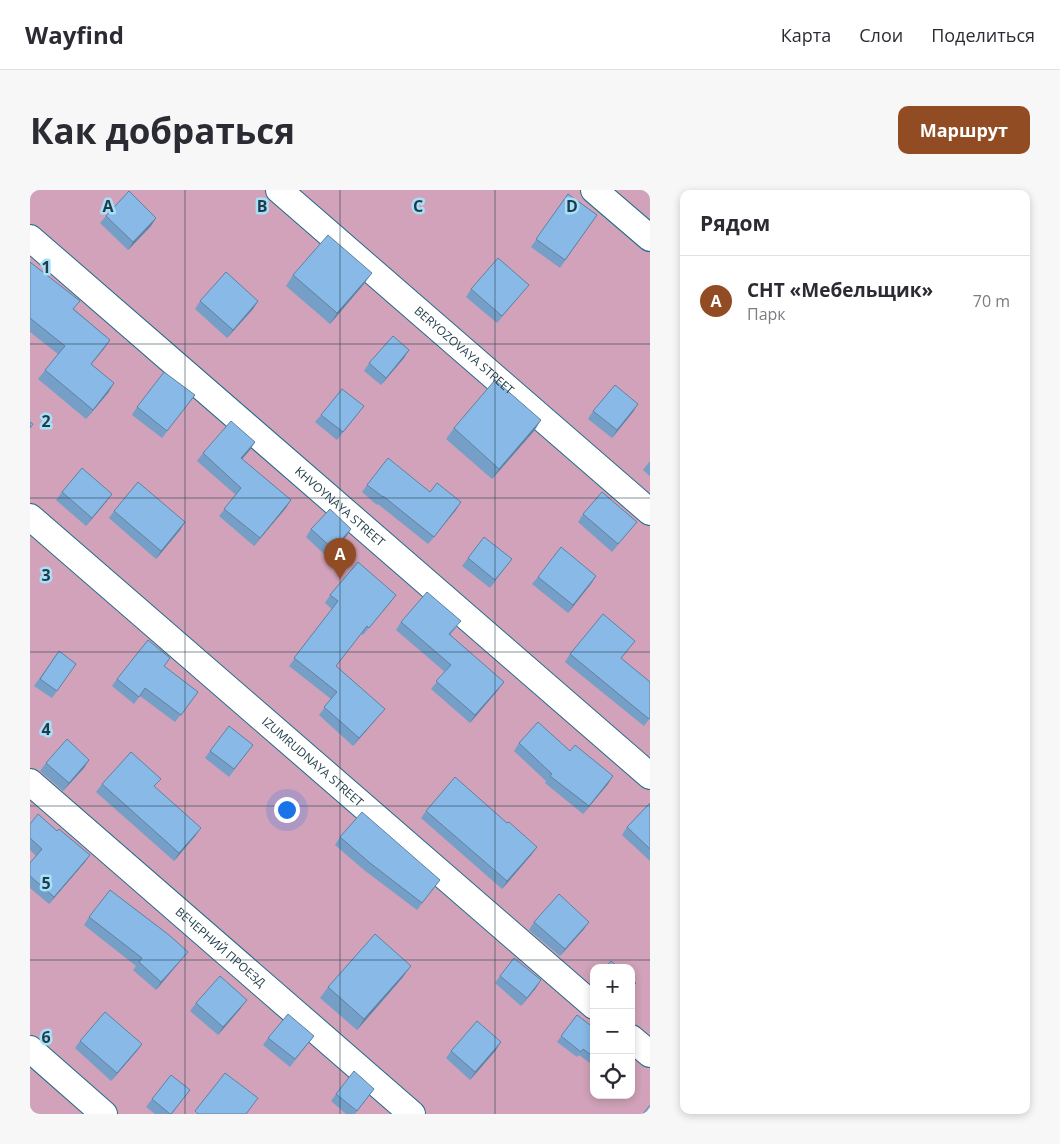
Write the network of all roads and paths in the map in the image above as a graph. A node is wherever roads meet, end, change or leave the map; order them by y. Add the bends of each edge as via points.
1 (278, 190) edge
2 (594, 190) edge
3 (30, 238) edge
4 (650, 238) edge
5 (650, 512) edge
6 (30, 517) edge
7 (650, 776) edge
8 (30, 782) edge
9 (590, 1003) edge
10 (635, 1041) edge
11 (30, 1049) edge
12 (650, 1054) edge
13 (104, 1114) edge
14 (412, 1114) edge

1 - 5 street, BERYOZOVAYA STREET
2 - 4 street
3 - 7 street, KHVOYNAYA STREET
6 - 9 street, IZUMRUDNAYA STREET
8 - 14 street, ВЕЧЕРНИЙ ПРОЕЗД
10 - 12 street
11 - 13 street

